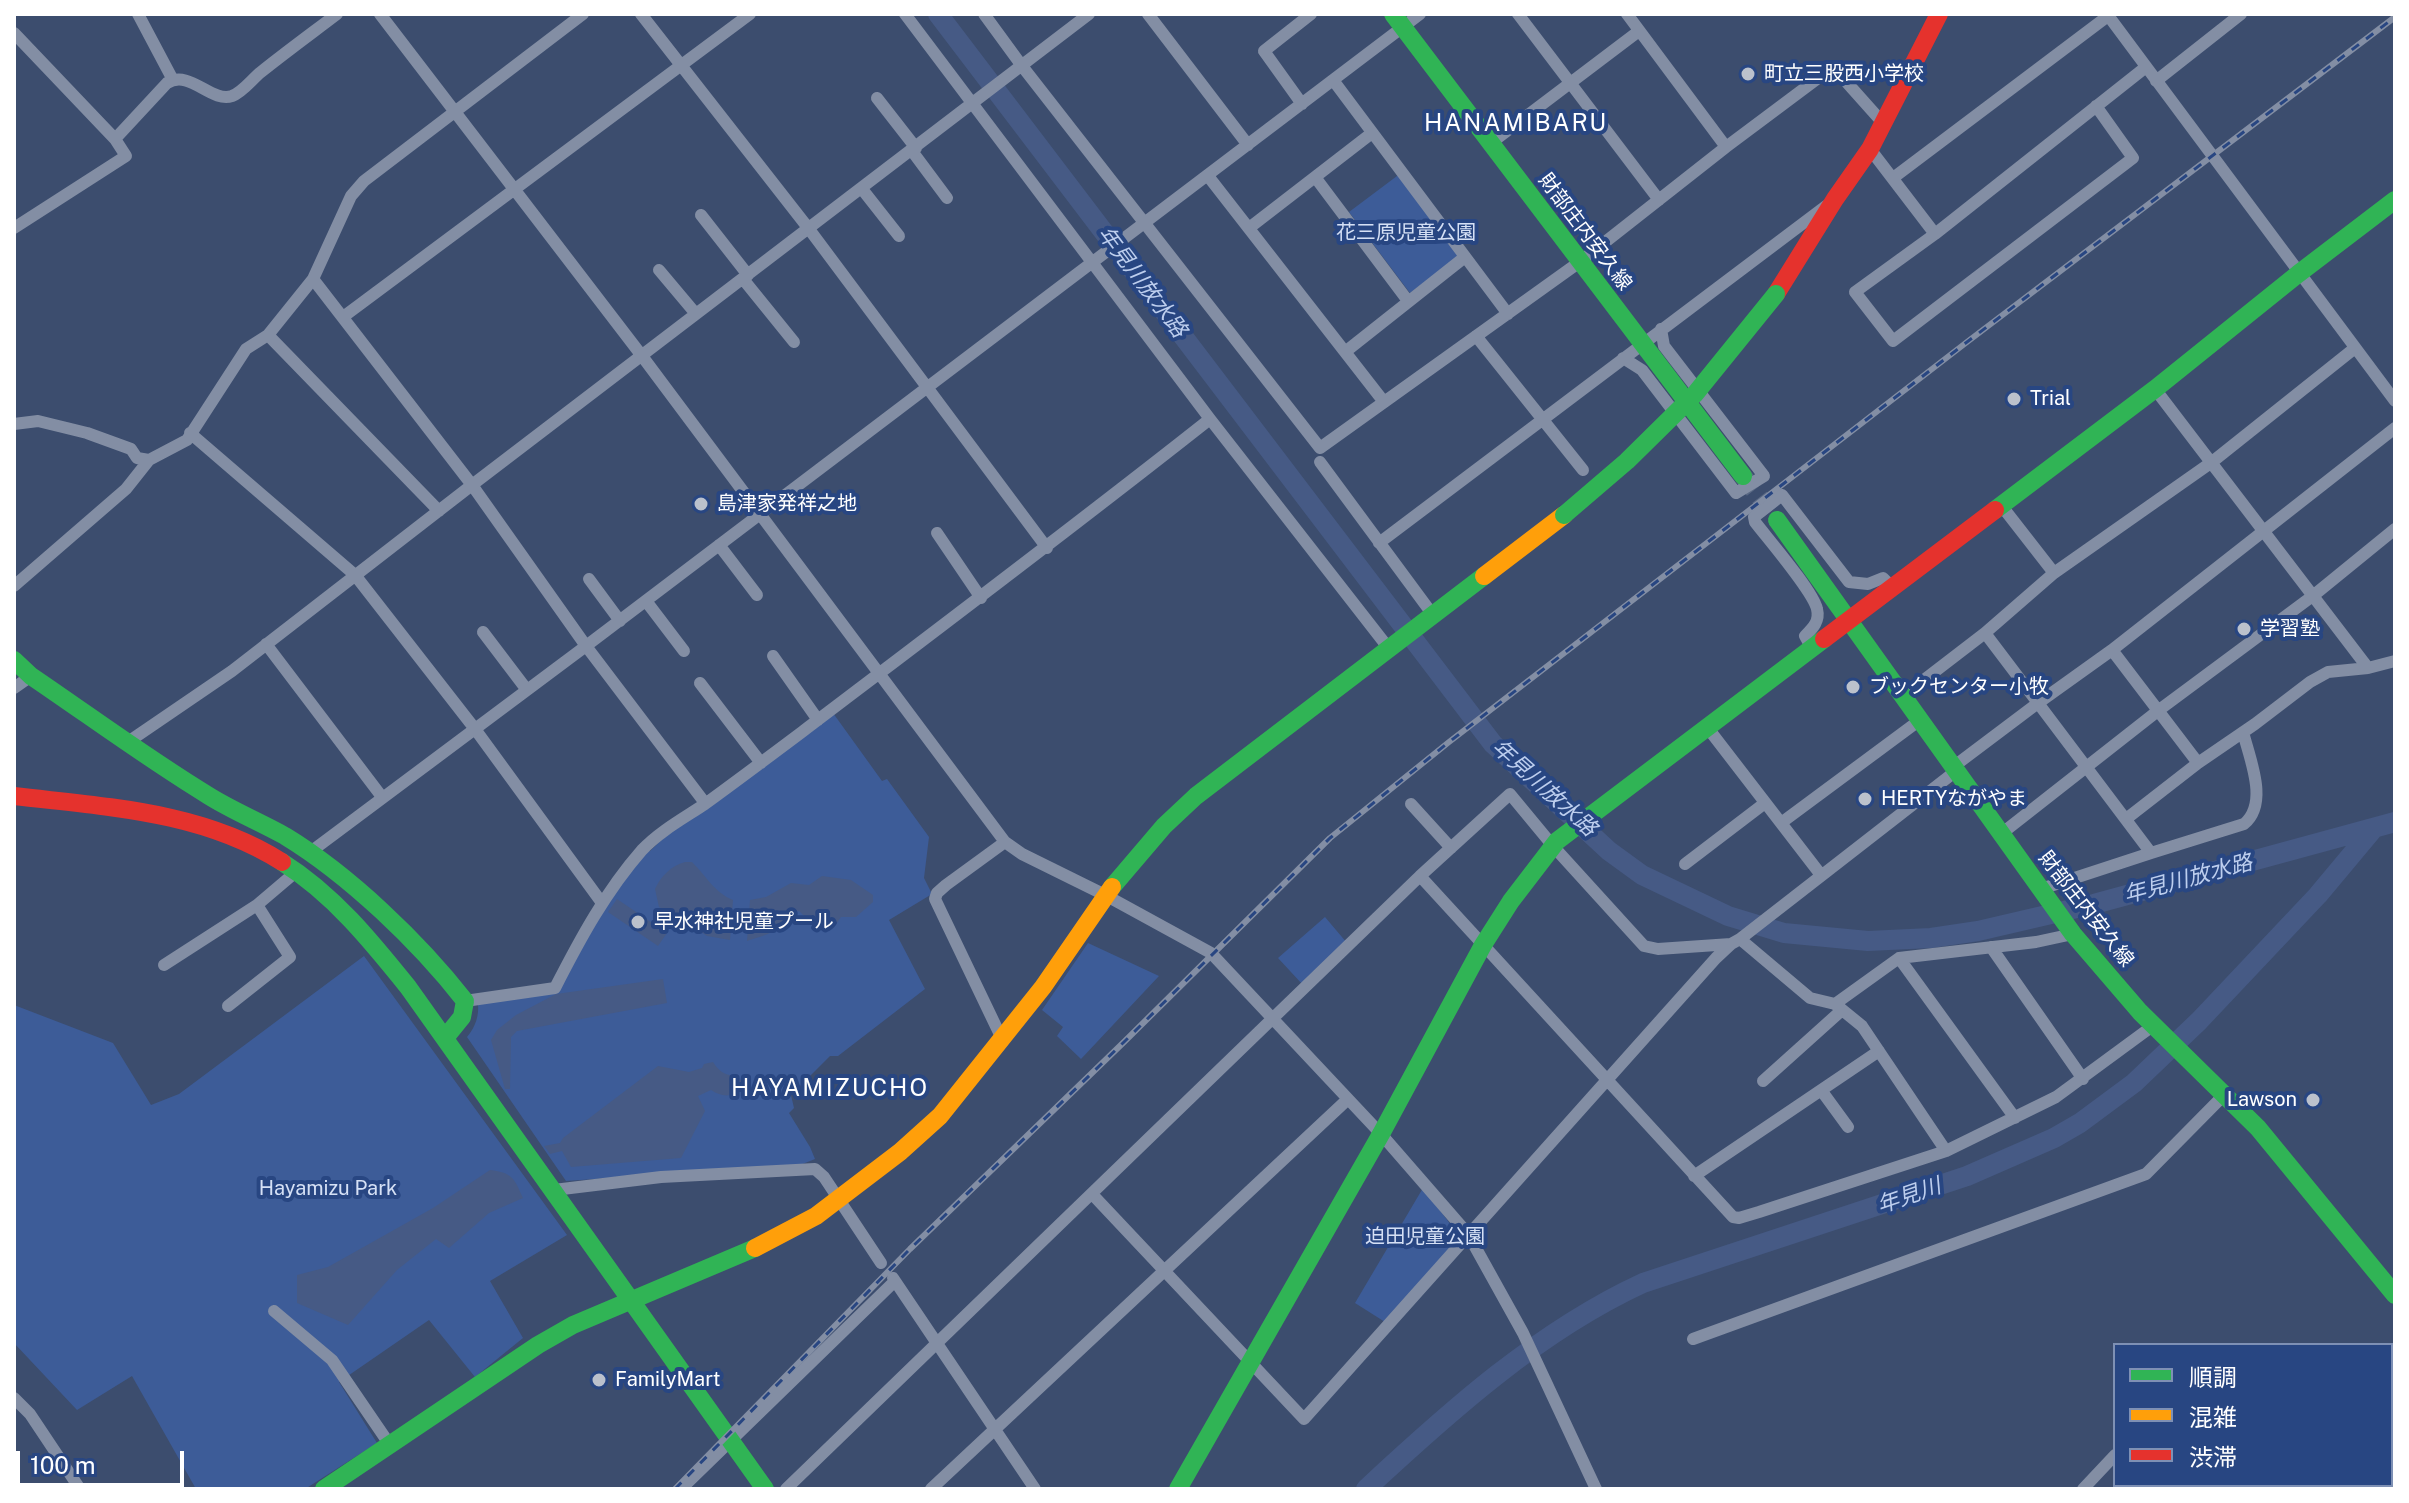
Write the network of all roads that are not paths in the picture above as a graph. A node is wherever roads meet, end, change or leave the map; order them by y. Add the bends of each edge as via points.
1 (138, 14) edge
2 (337, 14) edge
3 (380, 14) edge
4 (583, 14) edge
5 (641, 14) edge
6 (750, 14) edge
7 (905, 14) edge
8 (984, 14) edge
9 (1089, 14) edge
10 (1148, 14) edge
11 (1311, 14) edge
12 (1420, 14) edge
13 (1518, 14) edge
14 (1627, 14) edge
15 (1939, 14) edge
16 (2241, 14) edge
17 (2108, 15) edge
18 (1398, 20) edge
19 (1639, 31) junction
20 (14, 33) edge
21 (681, 66) junction
22 (2146, 67) junction
23 (1016, 70) junction
24 (173, 80) junction
25 (1333, 80) junction
26 (2156, 81) junction
27 (1570, 83) junction
28 (877, 98) dead end
29 (973, 104) junction
30 (1302, 104) junction
31 (2096, 106) junction
32 (455, 111) junction
33 (1883, 123) junction
34 (1372, 133) junction
35 (115, 139) junction
36 (1491, 143) junction
37 (1248, 145) junction
38 (1726, 147) junction
39 (914, 149) junction
40 (1870, 149) junction
41 (1208, 176) junction
42 (1315, 177) junction
43 (1893, 178) junction
44 (516, 189) junction
45 (862, 189) junction
46 (947, 198) dead end
47 (1835, 199) junction
48 (1659, 200) junction
49 (2395, 200) edge
50 (701, 215) dead end
51 (1146, 223) junction
52 (14, 228) edge
53 (1249, 228) junction
54 (809, 229) junction
55 (1935, 234) junction
56 (899, 236) dead end
57 (1465, 257) junction
58 (1581, 261) junction
59 (1093, 262) junction
60 (659, 270) dead end
61 (2298, 274) junction
62 (746, 277) junction
63 (313, 279) junction
64 (1408, 301) junction
65 (696, 314) junction
66 (1508, 314) junction
67 (343, 317) junction
68 (1661, 329) junction
69 (268, 335) junction
70 (1476, 336) junction
71 (794, 342) dead end
72 (1641, 345) junction
73 (2355, 348) junction
74 (1345, 352) junction
75 (642, 356) junction
76 (1623, 358) junction
77 (928, 387) junction
78 (2155, 389) junction
79 (2395, 401) edge
80 (1384, 402) junction
81 (1210, 419) junction
82 (1541, 419) junction
83 (14, 424) edge
84 (2395, 428) edge
85 (190, 433) junction
86 (149, 460) junction
87 (1320, 462) dead end
88 (2212, 462) junction
89 (1583, 470) dead end
90 (1743, 476) tunnel mouth
91 (472, 485) junction
92 (2001, 505) junction
93 (439, 511) junction
94 (760, 514) junction
95 (1777, 520) tunnel mouth
96 (2395, 529) edge
97 (2265, 532) junction
98 (937, 533) dead end
99 (1379, 543) junction
100 (719, 545) junction
101 (1047, 548) junction
102 (2054, 573) junction
103 (355, 575) junction
104 (589, 579) dead end
105 (14, 586) edge
106 (1892, 587) junction
107 (757, 595) dead end
108 (2314, 595) junction
109 (981, 598) junction
110 (646, 601) junction
111 (1430, 618) junction
112 (1849, 618) junction
113 (620, 621) junction
114 (483, 632) dead end
115 (1985, 633) junction
116 (266, 644) junction
117 (586, 646) junction
118 (1811, 647) junction
119 (1390, 650) junction
120 (2112, 650) junction
121 (684, 651) dead end
122 (773, 656) dead end
123 (14, 660) edge
124 (2395, 661) edge
125 (2368, 668) junction
126 (881, 674) junction
127 (31, 676) junction
128 (700, 683) dead end
129 (14, 688) edge
130 (527, 690) junction
131 (1903, 696) junction
132 (2038, 703) junction
133 (2159, 710) junction
134 (818, 720) junction
135 (1920, 720) junction
136 (1707, 727) junction
137 (475, 729) junction
138 (2243, 732) junction
139 (128, 742) junction
140 (761, 763) junction
141 (2198, 763) junction
142 (2087, 766) junction
143 (1955, 769) junction
144 (14, 796) edge
145 (382, 797) junction
146 (705, 803) junction
147 (1765, 803) junction
148 (1411, 804) dead end
149 (2126, 819) junction
150 (1781, 823) junction
151 (2001, 834) junction
152 (1005, 842) junction
153 (1555, 843) junction
154 (1451, 848) junction
155 (309, 853) junction
156 (2151, 853) junction
157 (1685, 864) dead end
158 (297, 871) junction
159 (1821, 875) junction
160 (1420, 876) junction
161 (2042, 891) junction
162 (1105, 895) junction
163 (602, 903) junction
164 (257, 905) junction
165 (2070, 931) junction
166 (1735, 942) junction
167 (1483, 945) junction
168 (1991, 947) junction
169 (1899, 958) junction
170 (164, 965) dead end
171 (465, 1001) junction
172 (228, 1006) dead end
173 (1839, 1007) junction
174 (1272, 1019) junction
175 (2157, 1027) junction
176 (445, 1038) junction
177 (1003, 1041) junction
178 (1879, 1051) junction
179 (2083, 1079) junction
180 (1763, 1081) dead end
181 (1607, 1082) junction
182 (1821, 1090) junction
183 (2225, 1094) junction
184 (1348, 1099) junction
185 (2015, 1118) junction
186 (1848, 1127) dead end
187 (1381, 1134) junction
188 (1946, 1151) junction
189 (1694, 1176) junction
190 (554, 1190) junction
191 (1092, 1194) junction
192 (839, 1199) junction
193 (1468, 1234) junction
194 (881, 1263) dead end
195 (1164, 1271) junction
196 (2395, 1295) edge
197 (632, 1300) junction
198 (274, 1311) dead end
199 (1693, 1339) dead end
200 (937, 1343) junction
201 (1249, 1363) junction
202 (17, 1407) edge
203 (995, 1429) junction
204 (731, 1440) junction
205 (390, 1445) junction
206 (2113, 1457) edge
207 (75, 1487) edge
208 (324, 1489) edge
209 (681, 1489) edge
210 (765, 1489) edge
211 (786, 1489) edge
212 (931, 1489) edge
213 (1035, 1489) edge
214 (1178, 1489) edge
215 (1596, 1489) edge
216 (2083, 1489) edge

1 - 24 street
2 - 24 street via 236,94 220,96 183,79
3 - 32 street
4 - 32 street
5 - 21 street
6 - 21 street
7 - 29 street
8 - 23 street
9 - 23 street
10 - 37 street
11 - 30 street via 1264,51
12 - 18 street
13 - 27 street
14 - 19 street
15 - 33 street
16 - 26 street
17 - 22 street
17 - 43 street
18 - 25 street
18 - 36 street, 財部庄内安久線
19 - 27 street
19 - 38 street
20 - 35 street
21 - 44 street
21 - 54 street
22 - 26 street
22 - 31 street
23 - 29 street
23 - 51 street
24 - 35 street
25 - 30 street
25 - 34 street
26 - 61 street
27 - 36 street
27 - 48 street
28 - 39 street
29 - 39 street
29 - 59 street
30 - 37 street
31 - 55 street
31 - 55 street via 2133,158 1893,341 1855,292
32 - 44 street
32 - 63 street via 351,196
33 - 38 street via 1833,67
33 - 40 street
34 - 42 street
34 - 57 street
35 - 52 street via 126,156
36 - 58 street, 財部庄内安久線
37 - 41 street
38 - 48 street
39 - 45 street
39 - 46 street
40 - 43 street
40 - 47 street
41 - 51 street
41 - 53 street
42 - 53 street
42 - 64 street
43 - 55 street
44 - 67 street
44 - 75 street
45 - 54 street
45 - 56 street
47 - 68 street
47 - 111 street, bridge via 1776,294 1687,403 1564,515
48 - 58 street
49 - 61 street
50 - 62 street
51 - 59 street
51 - 80 street via 1320,448
53 - 74 street
54 - 62 street
54 - 77 street
57 - 64 street
57 - 66 street
58 - 66 street
58 - 72 street, 財部庄内安久線
59 - 77 street
59 - 81 street
60 - 65 street
61 - 73 street
61 - 78 street
62 - 65 street
62 - 71 street
63 - 67 street
63 - 69 street
64 - 74 street
65 - 75 street
66 - 70 street
67 - 91 street
68 - 72 street
68 - 76 street via 1664,346 1764,476 1736,493 1642,370
69 - 85 street via 246,349
69 - 93 street
70 - 80 street
70 - 82 street
72 - 76 street
72 - 90 street, 財部庄内安久線
73 - 79 street
73 - 88 street
74 - 80 street
75 - 91 street
75 - 94 street
76 - 82 street
77 - 94 street
77 - 101 street
78 - 88 street
78 - 92 street
81 - 101 street
81 - 119 street
82 - 89 street
82 - 99 street
83 - 86 street via 38,421 87,433
84 - 97 street
85 - 86 street via 187,440
85 - 103 street
86 - 105 street via 126,489
87 - 99 street
88 - 97 street
88 - 102 street
91 - 93 street
91 - 117 street
92 - 102 street
92 - 106 street
93 - 103 street
94 - 100 street
94 - 126 street
95 - 112 street, 財部庄内安久線
96 - 108 street
97 - 108 street
97 - 120 street
98 - 109 street
99 - 111 street
100 - 107 street
100 - 110 street
101 - 109 street
102 - 115 street
103 - 116 street
103 - 137 street
104 - 113 street
106 - 112 street
106 - 118 street via 1883,578 1868,584 1849,582 1782,495 1754,517 1811,596 1816,623 1805,636
108 - 125 street
108 - 133 street
109 - 126 street
110 - 113 street
110 - 121 street
111 - 119 street
112 - 118 street
112 - 131 street, 財部庄内安久線
113 - 117 street
114 - 130 street
115 - 131 street
115 - 132 street
116 - 139 street
116 - 145 street
117 - 130 street
117 - 146 street
118 - 136 street
119 - 162 street via 1196,796
120 - 132 street
120 - 133 street
122 - 134 street
123 - 127 street
124 - 125 street
125 - 138 street via 2328,672
126 - 134 street
126 - 152 street
127 - 129 street
127 - 139 street
128 - 140 street
130 - 137 street
131 - 135 street, 財部庄内安久線
132 - 142 street
132 - 143 street
133 - 141 street
133 - 142 street
134 - 140 street
135 - 143 street, 財部庄内安久線
135 - 150 street
136 - 147 street
136 - 153 street
137 - 145 street
137 - 163 street
138 - 141 street
138 - 156 street via 2259,800 2252,817
139 - 155 street via 210,797
140 - 146 street
141 - 149 street
142 - 149 street
142 - 151 street
143 - 151 street, 財部庄内安久線
143 - 159 street
144 - 158 street via 199,825 235,836
145 - 155 street
146 - 163 street via 644,848
147 - 150 street
147 - 157 street
148 - 154 street
149 - 156 street
150 - 159 street
151 - 161 street, 財部庄内安久線
152 - 162 street
152 - 177 street via 935,899
153 - 154 street via 1510,794
153 - 166 street via 1644,946
153 - 167 street
154 - 160 street
155 - 171 street via 380,910
156 - 161 street
158 - 164 street
158 - 176 street via 374,943
159 - 166 street
160 - 167 street
160 - 174 street
161 - 165 street, 財部庄内安久線
162 - 174 street via 1211,953
162 - 177 street
163 - 171 street via 555,988
164 - 170 street
164 - 172 street via 290,957
165 - 168 street
165 - 175 street, 財部庄内安久線
166 - 173 street via 1810,998
166 - 181 street
167 - 181 street
167 - 187 street
168 - 169 street
168 - 179 street
169 - 173 street
169 - 185 street
171 - 176 street via 462,1017
173 - 178 street via 1862,1026
173 - 180 street
174 - 184 street
174 - 191 street
175 - 179 street
175 - 183 street, 財部庄内安久線
176 - 190 street
177 - 192 street via 940,1116
178 - 182 street
178 - 188 street
179 - 185 street
181 - 189 street
181 - 193 street
182 - 186 street
182 - 189 street
183 - 196 street, 財部庄内安久線
183 - 199 street via 2146,1174
184 - 187 street
184 - 195 street
185 - 188 street
187 - 193 street
187 - 201 street
188 - 189 street via 1739,1218 1728,1214
190 - 192 street via 807,1168 820,1173
190 - 197 street
191 - 195 street
191 - 200 street
192 - 194 street
192 - 197 street via 756,1248
193 - 201 street via 1304,1419
193 - 215 street via 1523,1333
195 - 201 street
195 - 203 street
197 - 204 street
197 - 205 street via 538,1345
198 - 205 street via 332,1360
200 - 203 street
200 - 204 street via 894,1280
200 - 211 street
201 - 214 street
202 - 207 street
203 - 212 street
203 - 213 street
204 - 209 street
204 - 210 street
205 - 208 street
206 - 216 street

